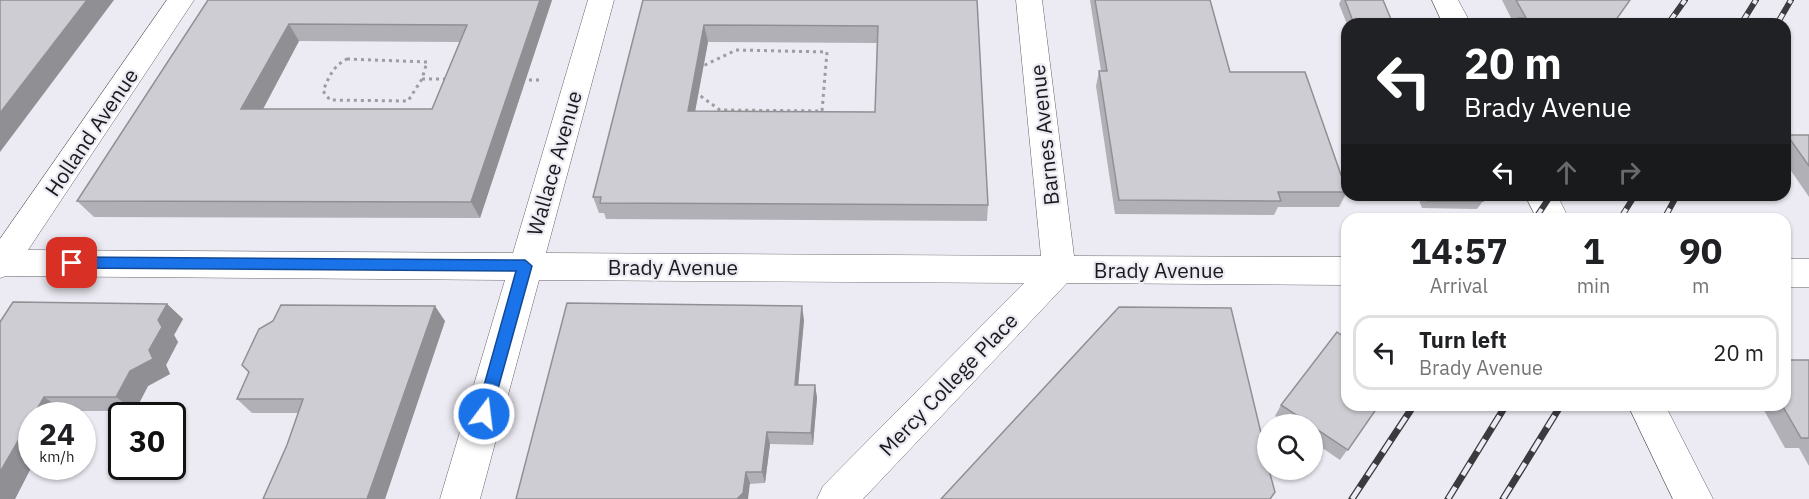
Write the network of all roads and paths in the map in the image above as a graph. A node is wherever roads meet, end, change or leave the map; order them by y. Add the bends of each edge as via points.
1 (181, 0) edge
2 (601, 0) edge
3 (1029, 0) edge
4 (1445, 0) edge
5 (1454, 18) edge
6 (698, 68) edge
7 (422, 79) junction
8 (458, 79) edge
9 (516, 80) edge
10 (540, 80) dead end
11 (693, 91) edge
12 (1, 263) edge
13 (525, 266) junction
14 (1059, 269) junction
15 (1341, 271) edge
16 (1791, 273) edge
17 (1809, 273) edge
18 (1649, 411) edge
19 (460, 499) edge
20 (837, 499) edge
21 (1693, 499) edge

1 - 12 street, Holland Avenue
2 - 13 street, Wallace Avenue
3 - 14 street, Barnes Avenue
4 - 5 street
6 - 11 path via 736,50 827,52 822,111 720,110
7 - 7 path via 427,62 347,59 337,64 323,91 330,100 408,101
7 - 8 path
9 - 10 path
12 - 13 street, Brady Avenue
13 - 14 street, Brady Avenue
13 - 19 street, Wallace Avenue
14 - 15 street, Brady Avenue
14 - 20 street, Mercy College Place
16 - 17 street
18 - 21 street

